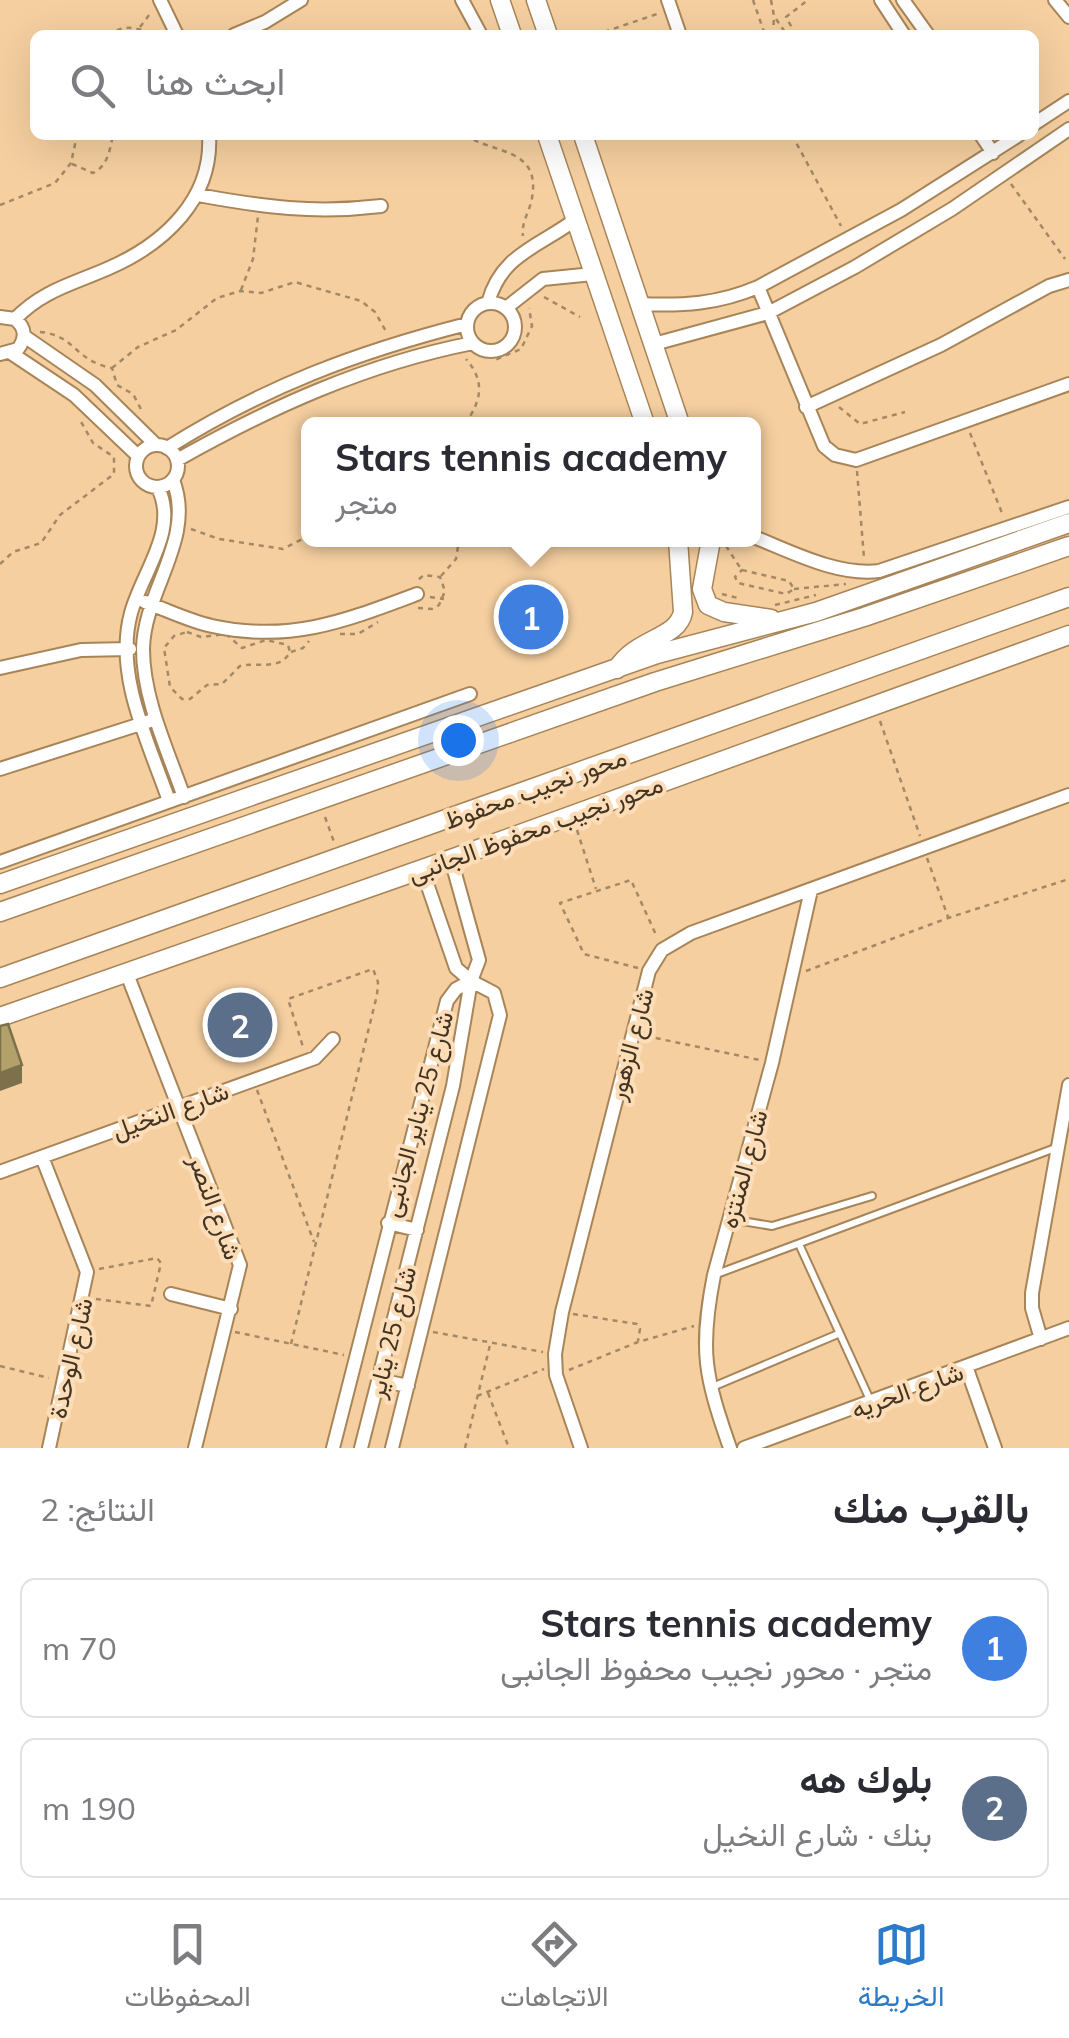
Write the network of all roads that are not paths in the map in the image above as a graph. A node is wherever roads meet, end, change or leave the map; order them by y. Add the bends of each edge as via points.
1 (160, 0) edge
2 (300, 0) edge
3 (462, 0) edge
4 (500, 0) edge
5 (536, 0) edge
6 (881, 0) edge
7 (903, 0) edge
8 (1055, 0) edge
9 (669, 4) edge
10 (1069, 17) edge
11 (175, 30) edge
12 (246, 30) edge
13 (478, 30) edge
14 (510, 30) edge
15 (546, 30) edge
16 (678, 30) edge
17 (901, 30) edge
18 (924, 30) edge
19 (1069, 101) edge
20 (1039, 121) edge
21 (1069, 129) edge
22 (209, 140) edge
23 (549, 140) edge
24 (585, 140) edge
25 (984, 140) edge
26 (1013, 140) edge
27 (993, 154) junction
28 (198, 195) junction
29 (381, 206) dead end
30 (607, 206) junction
31 (576, 219) junction
32 (627, 264) junction
33 (593, 274) junction
34 (1065, 280) edge
35 (758, 287) junction
36 (488, 303) junction
37 (640, 304) junction
38 (506, 308) junction
39 (768, 313) junction
40 (7, 318) edge
41 (467, 324) junction
42 (24, 336) junction
43 (654, 344) junction
44 (465, 346) junction
45 (6, 353) edge
46 (1069, 384) edge
47 (806, 406) junction
48 (644, 417) edge
49 (678, 417) edge
50 (162, 447) junction
51 (177, 460) junction
52 (137, 461) junction
53 (173, 480) junction
54 (158, 488) junction
55 (1069, 506) edge
56 (1069, 523) edge
57 (761, 540) edge
58 (1069, 546) edge
59 (678, 547) edge
60 (710, 547) edge
61 (912, 578) junction
62 (958, 584) junction
63 (417, 594) dead end
64 (1069, 597) edge
65 (135, 598) junction
66 (150, 604) junction
67 (786, 621) junction
68 (1069, 636) edge
69 (125, 648) junction
70 (143, 649) junction
71 (0, 668) edge
72 (616, 669) junction
73 (806, 691) junction
74 (470, 694) dead end
75 (157, 718) junction
76 (142, 723) junction
77 (819, 724) junction
78 (421, 736) junction
79 (429, 761) junction
80 (0, 768) edge
81 (1069, 795) edge
82 (184, 797) junction
83 (168, 802) junction
84 (451, 859) junction
85 (0, 862) edge
86 (422, 869) junction
87 (0, 884) edge
88 (811, 890) junction
89 (0, 912) edge
90 (126, 974) junction
91 (0, 978) edge
92 (471, 981) junction
93 (0, 1017) edge
94 (333, 1038) dead end
95 (1069, 1086) edge
96 (178, 1106) junction
97 (1059, 1147) junction
98 (42, 1157) junction
99 (0, 1172) edge
100 (872, 1196) dead end
101 (729, 1219) junction
102 (388, 1224) junction
103 (417, 1230) junction
104 (799, 1244) junction
105 (714, 1275) junction
106 (171, 1294) dead end
107 (231, 1309) junction
108 (366, 1320) junction
109 (393, 1325) junction
110 (1069, 1328) edge
111 (838, 1334) junction
112 (1041, 1338) junction
113 (966, 1368) junction
114 (379, 1380) junction
115 (408, 1386) junction
116 (710, 1388) junction
117 (870, 1402) junction
118 (49, 1448) edge
119 (195, 1448) edge
120 (333, 1448) edge
121 (361, 1448) edge
122 (392, 1448) edge
123 (580, 1448) edge
124 (730, 1448) edge
125 (744, 1448) edge
126 (995, 1448) edge

1 - 11 street
2 - 12 street
3 - 13 street
4 - 14 street
5 - 15 street
6 - 17 street
7 - 18 street
8 - 10 street
9 - 16 street
19 - 20 street
21 - 39 street via 855,267
22 - 28 street
23 - 31 street
24 - 30 street
25 - 27 street
26 - 27 street
27 - 35 street
28 - 29 street via 321,212
28 - 40 street via 153,244 51,290
30 - 31 street
30 - 32 street
31 - 33 street
31 - 36 street via 505,267
32 - 33 street
32 - 37 street
33 - 38 street via 543,279
33 - 48 street
34 - 47 street
35 - 37 street via 698,304
35 - 39 street
36 - 38 street
36 - 41 street
37 - 43 street
38 - 44 street via 515,332 506,346
39 - 43 street
39 - 47 street
40 - 42 street
41 - 44 street
41 - 50 street via 389,344 265,392
42 - 45 street
42 - 50 street via 95,385
43 - 49 street
44 - 51 street via 306,393
45 - 52 street via 74,396
46 - 47 street via 856,460 824,446
50 - 51 street
50 - 52 street
51 - 53 street
52 - 54 street via 142,482
53 - 54 street
53 - 66 street via 180,526
54 - 65 street via 163,534
55 - 57 street via 865,573
56 - 61 street
58 - 62 street
59 - 72 street via 681,623 634,648
60 - 67 street via 702,590 708,605
61 - 62 street
61 - 67 street
62 - 79 street
63 - 66 street via 333,626 294,633 211,626
64 - 73 street, محور نجيب محفوظ
65 - 66 street
65 - 69 street
66 - 70 street
67 - 72 street
68 - 77 street, محور نجيب محفوظ الجانبى
69 - 70 street
69 - 71 street
69 - 76 street
70 - 75 street
72 - 78 street
73 - 77 street
73 - 91 street, محور نجيب محفوظ
74 - 82 street
75 - 76 street
75 - 82 street
76 - 80 street
76 - 83 street
77 - 84 street, محور نجيب محفوظ الجانبى
78 - 79 street
78 - 87 street
79 - 89 street
81 - 88 street
82 - 83 street
83 - 85 street
84 - 86 street, محور نجيب محفوظ الجانبى
84 - 92 street, شارع 25 يناير via 478,952
86 - 90 street, محور نجيب محفوظ الجانبى
86 - 92 street via 456,968
88 - 101 street, شارع المنتزه
88 - 123 street, شارع الزهور via 691,933 662,950 649,970 562,1312 555,1365
90 - 93 street, محور نجيب محفوظ الجانبى
90 - 96 street, شارع النصر
92 - 102 street, شارع 25 يناير الجانبى via 447,1001
92 - 103 street, شارع 25 يناير
92 - 115 street, شارع 25 يناير الجانبى via 494,992 500,1015
94 - 96 street, شارع النخيل via 308,1060
95 - 97 street
96 - 98 street, شارع النخيل
96 - 107 street, شارع النصر via 237,1253
97 - 104 lane
97 - 112 street via 1032,1294
98 - 99 street, شارع النخيل
98 - 118 street, شارع الوحدة via 88,1272
100 - 101 lane via 772,1226
101 - 105 street, شارع المنتزه
102 - 103 street
102 - 108 street, شارع 25 يناير الجانبى
103 - 109 street, شارع 25 يناير
104 - 105 lane
104 - 111 lane
105 - 116 street, شارع المنتزه via 704,1322
106 - 107 street
107 - 119 street, شارع النصر
108 - 109 street
108 - 120 street, شارع 25 يناير الجانبى
109 - 114 street, شارع 25 يناير
110 - 112 street, شارع الحريه
111 - 116 lane
111 - 117 lane
112 - 113 street, شارع الحريه
113 - 117 street, شارع الحريه
113 - 126 street
114 - 115 street
114 - 121 street, شارع 25 يناير
115 - 122 street, شارع 25 يناير الجانبى
116 - 124 street, شارع المنتزه
117 - 125 street, شارع الحريه

